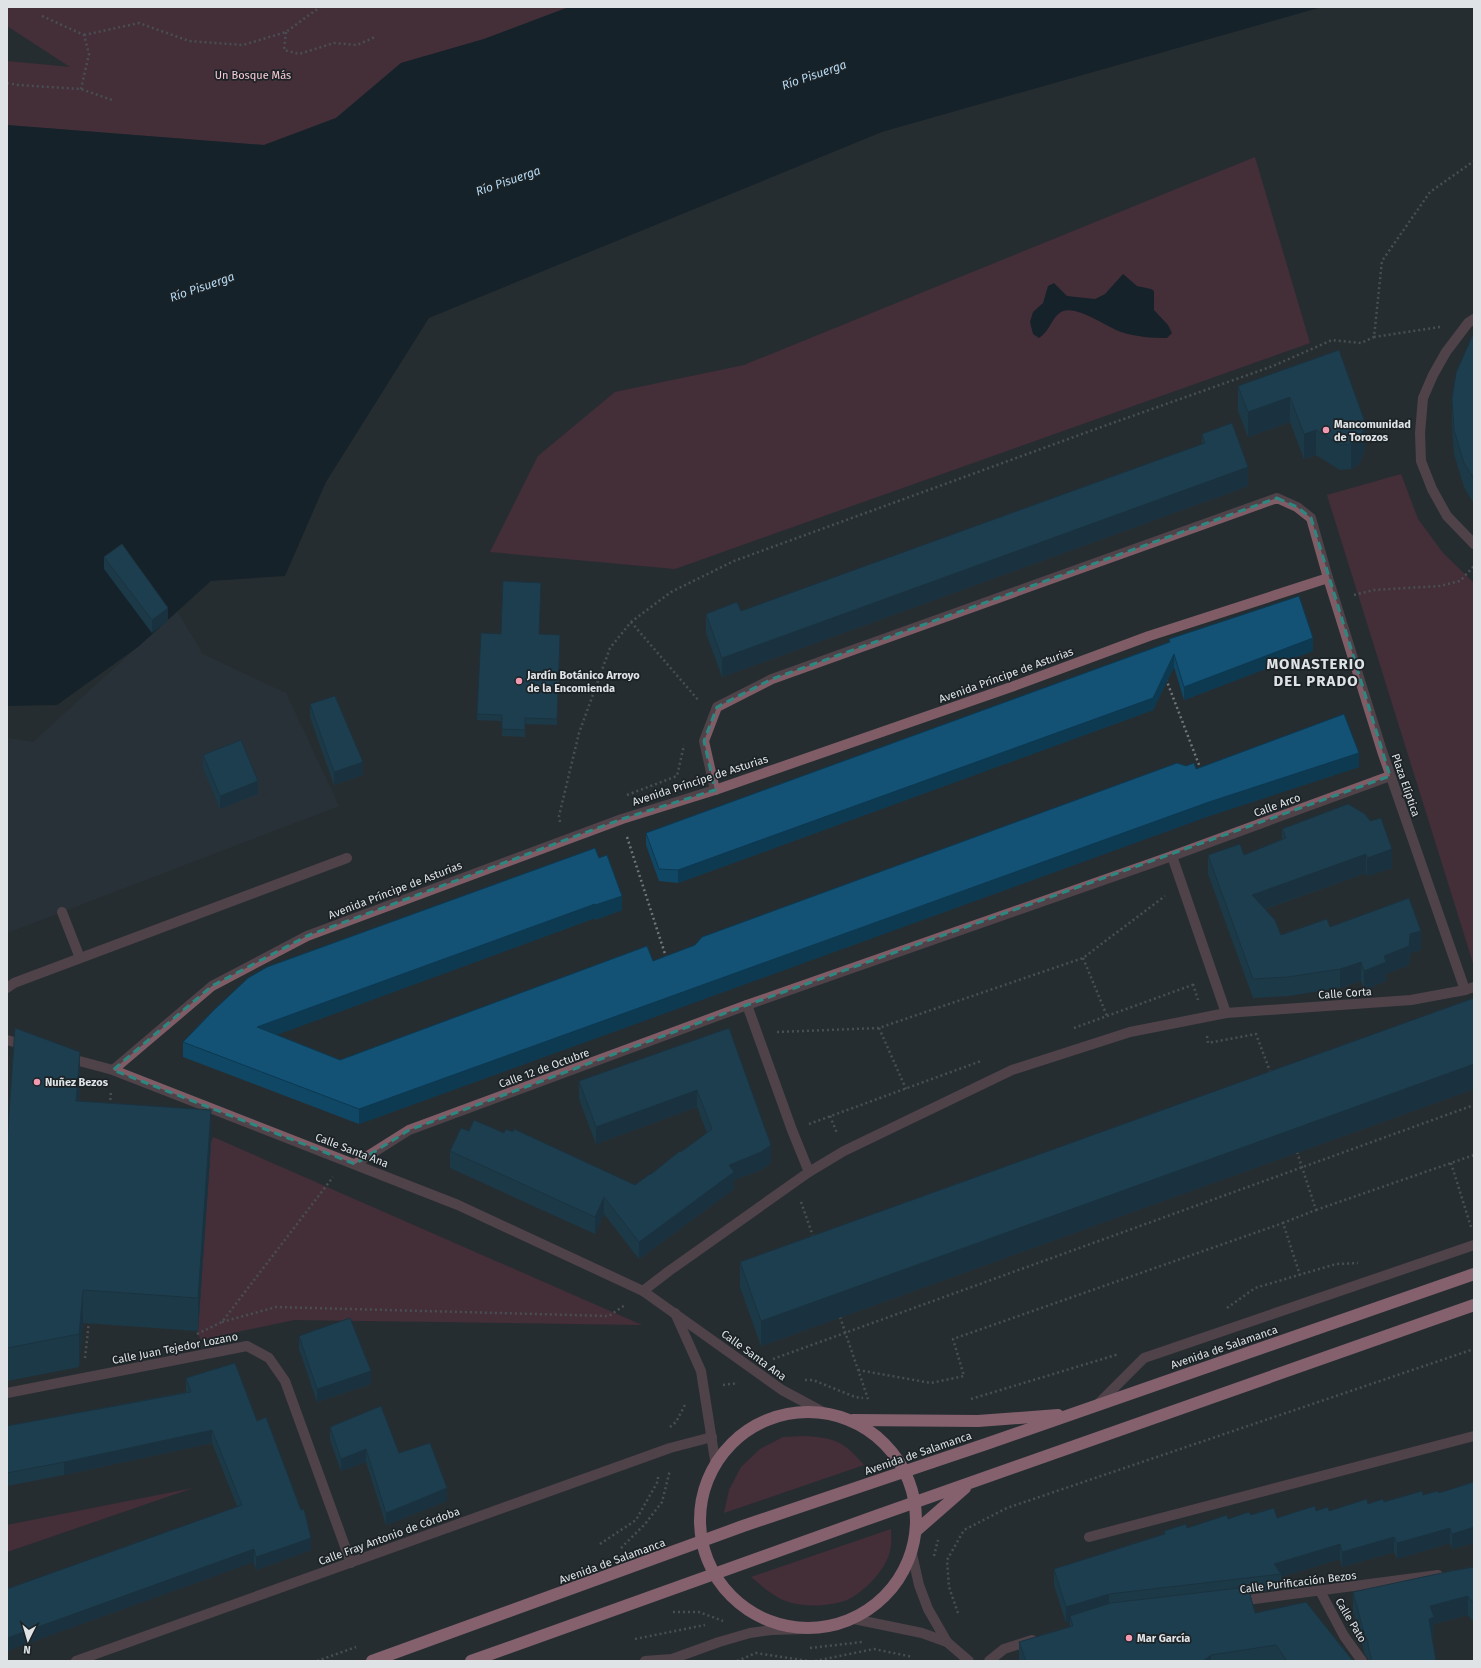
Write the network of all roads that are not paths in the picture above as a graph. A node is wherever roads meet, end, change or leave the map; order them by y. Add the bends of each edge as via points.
1 (1471, 321) edge
2 (1474, 544) edge
3 (1328, 578) junction
4 (1390, 776) junction
5 (715, 790) junction
6 (1172, 856) junction
7 (347, 858) dead end
8 (62, 912) dead end
9 (80, 958) junction
10 (7, 988) edge
11 (1469, 988) edge
12 (747, 1005) junction
13 (1226, 1013) junction
14 (7, 1040) edge
15 (37, 1049) edge
16 (60, 1055) edge
17 (113, 1070) junction
18 (350, 1163) junction
19 (809, 1172) junction
20 (1474, 1245) edge
21 (1474, 1274) edge
22 (643, 1291) junction
23 (1474, 1305) edge
24 (675, 1313) junction
25 (7, 1393) edge
26 (1098, 1405) junction
27 (823, 1412) junction
28 (1073, 1414) junction
29 (845, 1419) junction
30 (1474, 1436) edge
31 (712, 1437) junction
32 (715, 1460) junction
33 (906, 1471) junction
34 (971, 1483) junction
35 (916, 1503) junction
36 (917, 1530) junction
37 (1089, 1537) dead end
38 (701, 1542) junction
39 (912, 1554) junction
40 (351, 1563) junction
41 (1451, 1573) edge
42 (714, 1575) junction
43 (1320, 1592) junction
44 (1227, 1602) edge
45 (854, 1619) junction
46 (803, 1629) junction
47 (1042, 1637) edge
48 (947, 1642) junction
49 (76, 1661) edge
50 (372, 1661) edge
51 (471, 1661) edge
52 (645, 1661) edge
53 (969, 1661) edge
54 (989, 1661) edge
55 (1362, 1661) edge

1 - 2 street via 1446,352 1433,375 1423,398 1420,433 1421,461 1432,490 1447,516
3 - 4 street, Plaza Elíptica
3 - 5 street, Avenida Príncipe de Asturias via 1149,636
3 - 5 street, Plaza Elíptica via 1311,518 1296,506 1277,498 772,679 717,707 704,740
4 - 6 street, Calle Arco
4 - 11 street, Plaza Elíptica
5 - 17 street, Avenida Príncipe de Asturias via 622,818 307,936 212,986
6 - 12 street, Calle Arco
6 - 13 street
7 - 9 street
8 - 9 street
9 - 10 street
11 - 13 street, Calle Corta via 1411,1000
12 - 18 street, Calle 12 de Octubre via 409,1130
12 - 19 street
13 - 19 street, Calle Corta via 1130,1032 1012,1070 844,1151
14 - 15 street
16 - 17 street, Calle Santa Ana
17 - 18 street, Calle Santa Ana
18 - 22 street, Calle Santa Ana via 458,1205
19 - 22 street, Calle Corta
20 - 26 street via 1144,1358
21 - 26 highway, Avenida de Salamanca
22 - 24 street, Calle Santa Ana
23 - 34 highway
24 - 27 street, Calle Santa Ana via 782,1390
24 - 31 street via 701,1371
25 - 40 street, Calle Juan Tejedor Lozano via 247,1346 269,1358 285,1381
26 - 28 highway, Avenida de Salamanca
27 - 29 highway
27 - 32 highway via 789,1413 768,1419 744,1432
28 - 29 highway via 978,1420
28 - 33 highway, Avenida de Salamanca
29 - 33 highway via 860,1424 888,1445
30 - 37 street
31 - 32 street
31 - 40 street, Calle Fray Antonio de Córdoba via 670,1448
32 - 38 highway via 700,1508
33 - 35 highway
33 - 38 highway, Avenida de Salamanca
34 - 35 highway
34 - 36 highway
35 - 36 highway
35 - 42 highway
36 - 39 highway
38 - 42 highway
38 - 50 highway, Avenida de Salamanca
39 - 45 highway via 889,1593
39 - 48 street via 928,1609
40 - 49 street, Calle Fray Antonio de Córdoba
41 - 43 street, Calle Purificación Bezos
42 - 46 highway via 740,1604 769,1622
42 - 51 highway
43 - 44 street, Calle Purificación Bezos
43 - 55 street, Calle Pato via 1344,1636
45 - 46 highway
45 - 48 street via 922,1633
46 - 52 street via 750,1633 672,1659
47 - 54 street via 1004,1649
48 - 53 street

